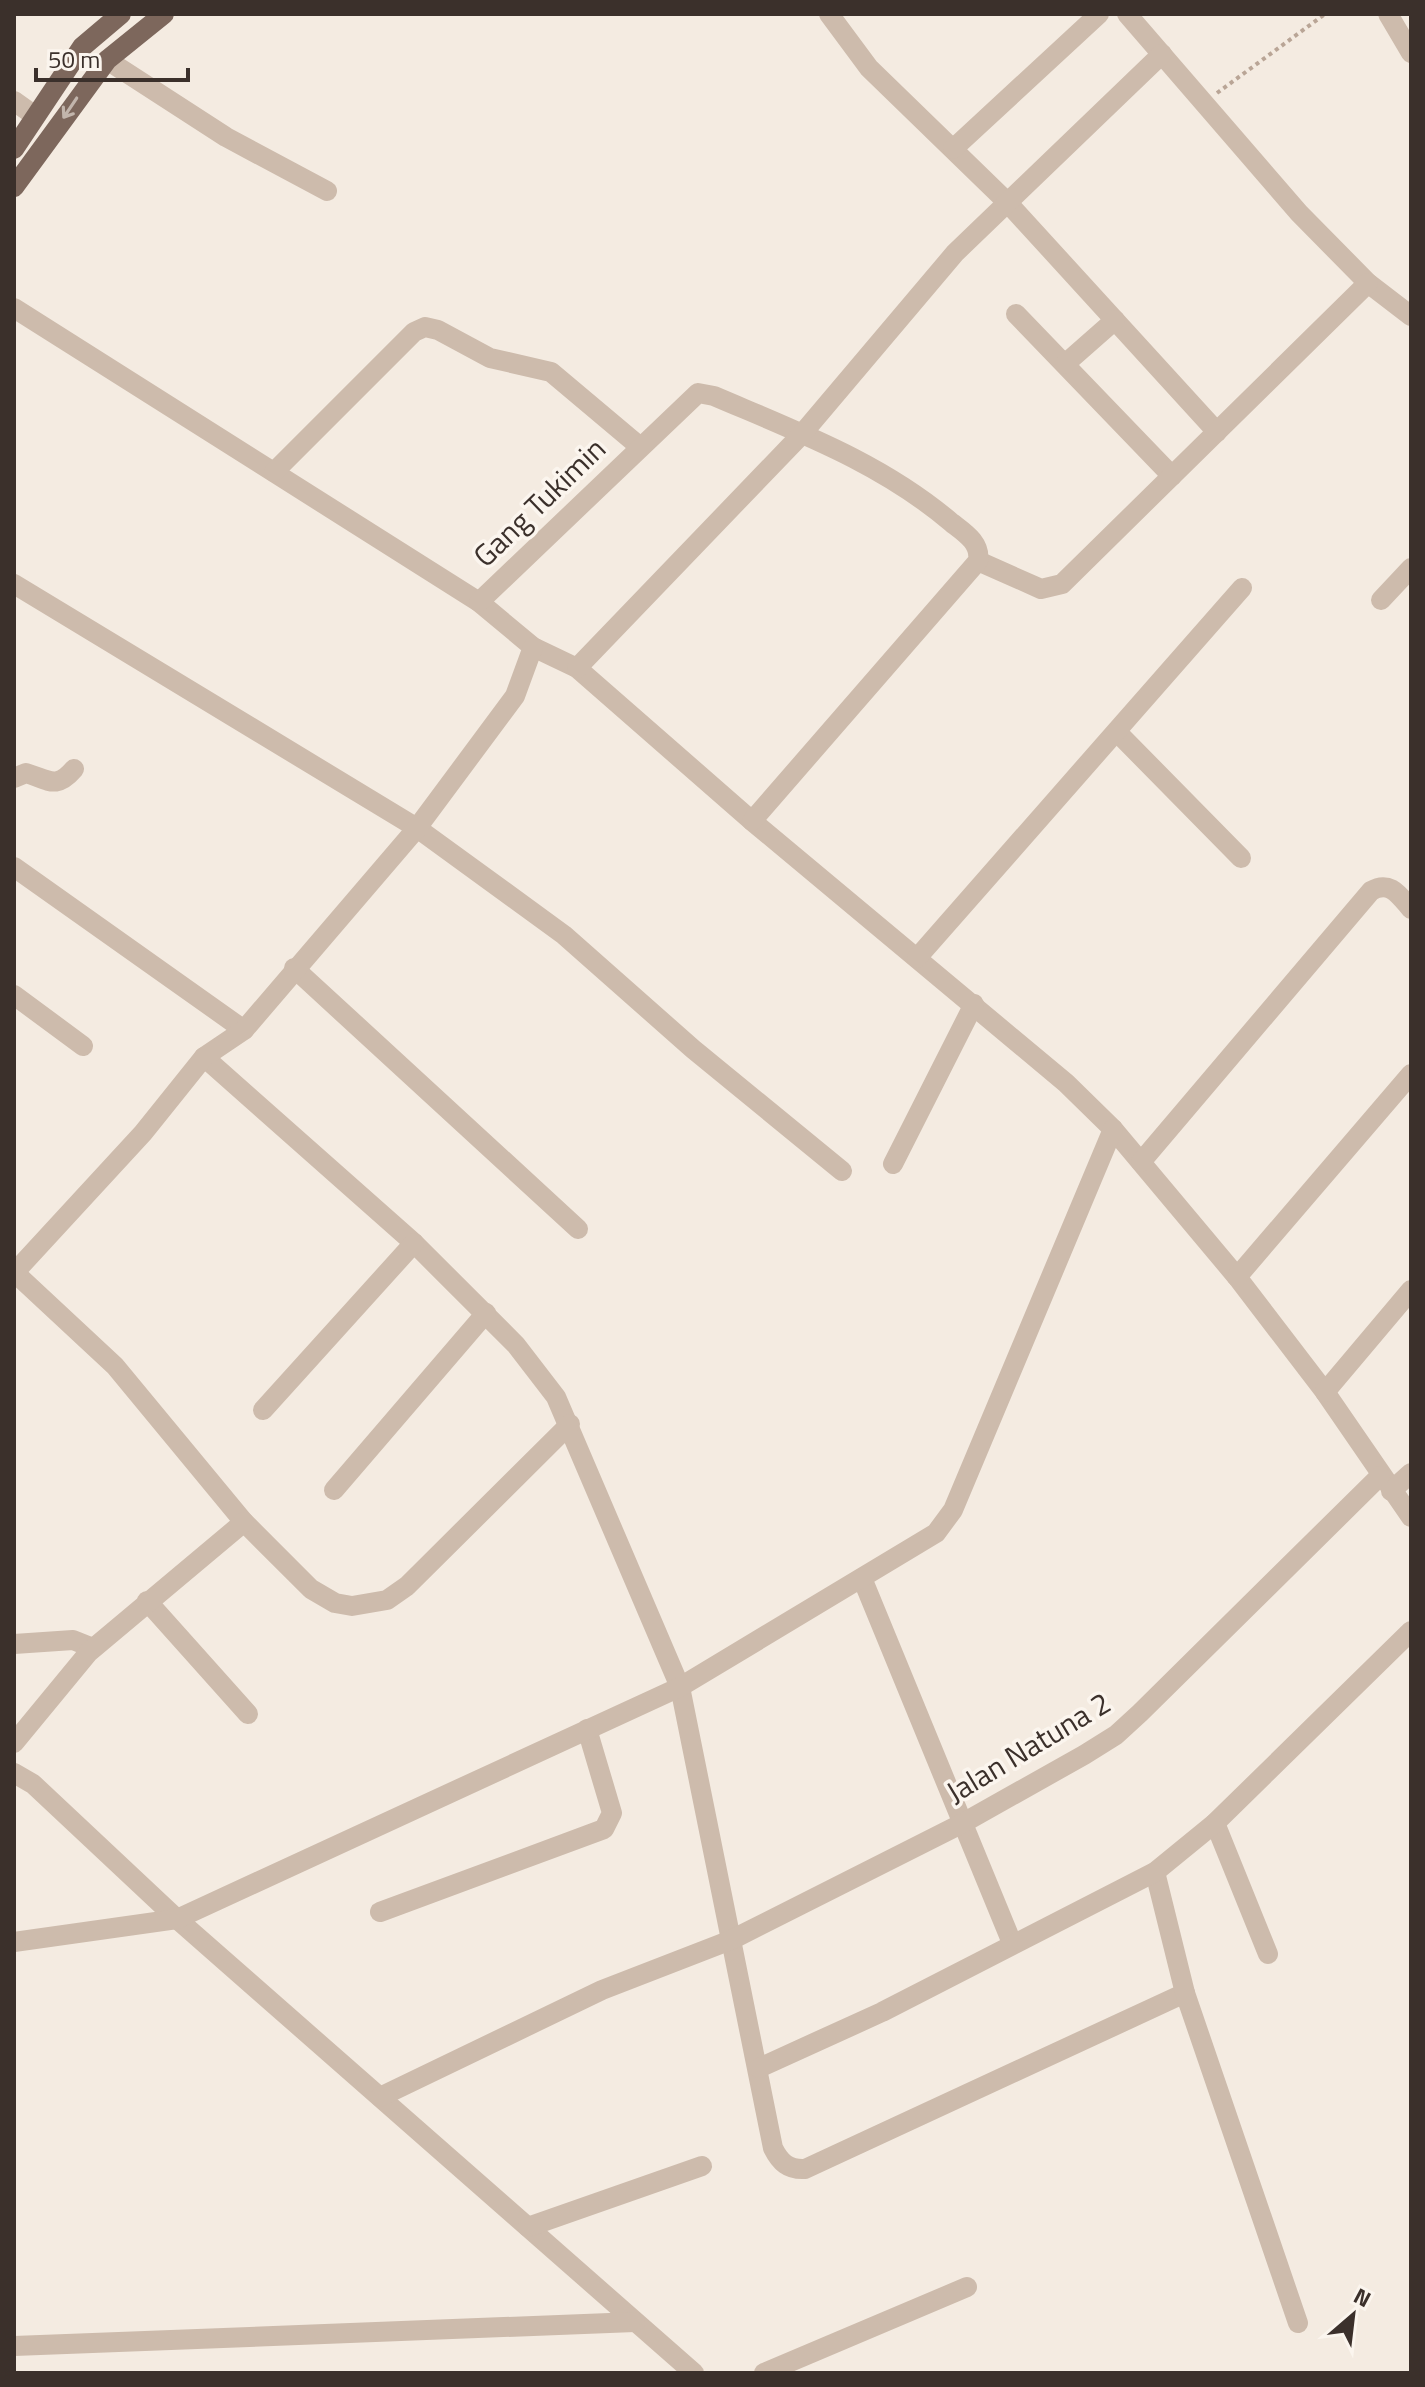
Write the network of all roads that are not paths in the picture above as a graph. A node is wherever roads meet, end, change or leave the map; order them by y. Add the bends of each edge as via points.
1 (121, 14) edge
2 (164, 14) edge
3 (829, 14) edge
4 (1099, 14) edge
5 (1127, 14) edge
6 (1388, 14) edge
7 (1411, 53) edge
8 (1162, 54) junction
9 (107, 60) junction
10 (14, 101) edge
11 (35, 116) junction
12 (14, 149) edge
13 (953, 149) junction
14 (14, 187) edge
15 (327, 191) dead end
16 (1007, 202) junction
17 (1368, 283) junction
18 (14, 308) edge
19 (1016, 314) dead end
20 (1411, 316) edge
21 (1115, 320) junction
22 (1065, 364) junction
23 (1217, 432) junction
24 (802, 434) junction
25 (639, 446) junction
26 (274, 472) junction
27 (1172, 476) junction
28 (978, 561) junction
29 (1411, 568) edge
30 (14, 584) edge
31 (1242, 588) dead end
32 (1381, 600) dead end
33 (479, 602) junction
34 (533, 647) junction
35 (577, 668) junction
36 (1117, 732) junction
37 (74, 769) dead end
38 (14, 778) edge
39 (752, 821) junction
40 (417, 828) junction
41 (1241, 858) dead end
42 (14, 867) edge
43 (1411, 909) edge
44 (917, 958) junction
45 (294, 968) junction
46 (14, 995) edge
47 (974, 1004) junction
48 (244, 1030) junction
49 (83, 1046) dead end
50 (204, 1057) junction
51 (1411, 1074) edge
52 (1113, 1129) junction
53 (1141, 1162) junction
54 (893, 1164) dead end
55 (842, 1171) dead end
56 (578, 1229) dead end
57 (414, 1243) junction
58 (14, 1273) edge
59 (1237, 1277) junction
60 (1411, 1290) edge
61 (486, 1313) junction
62 (1325, 1392) junction
63 (263, 1410) dead end
64 (570, 1424) junction
65 (1411, 1473) edge
66 (1386, 1483) junction
67 (334, 1490) dead end
68 (1411, 1517) edge
69 (244, 1522) junction
70 (862, 1578) junction
71 (147, 1601) junction
72 (1411, 1631) edge
73 (14, 1644) edge
74 (93, 1648) junction
75 (680, 1687) junction
76 (248, 1714) dead end
77 (587, 1729) junction
78 (14, 1743) edge
79 (14, 1773) edge
80 (24, 1788) edge
81 (963, 1823) junction
82 (1215, 1823) junction
83 (1155, 1872) junction
84 (380, 1912) dead end
85 (177, 1919) junction
86 (731, 1940) junction
87 (14, 1942) edge
88 (1012, 1943) junction
89 (1268, 1954) dead end
90 (1185, 1993) junction
91 (759, 2068) junction
92 (380, 2097) junction
93 (702, 2166) dead end
94 (528, 2227) junction
95 (967, 2287) dead end
96 (635, 2322) junction
97 (1298, 2323) dead end
98 (14, 2346) edge
99 (694, 2373) edge
100 (764, 2373) edge

1 - 11 main road via 82,47
2 - 9 main road
3 - 13 street via 869,68
4 - 13 street
5 - 8 street
6 - 7 street
8 - 16 street
8 - 17 street via 1299,213
9 -> 14 main road
9 - 15 street via 226,137
10 - 11 street
11 - 12 main road
13 - 16 street
16 - 21 street
16 - 24 street via 955,253
17 - 20 street
17 - 23 street
18 - 26 street
19 - 22 street
21 - 22 street
21 - 23 street
22 - 27 street
23 - 27 street
24 - 25 street, Gang Tukimin via 698,393
24 - 28 street via 918,494 974,542
24 - 35 street
25 - 26 street via 551,372 490,358 425,327 414,332
25 - 33 street, Gang Tukimin
26 - 33 street
27 - 28 street via 1051,590
28 - 39 street
29 - 32 street
30 - 40 street
31 - 36 street
33 - 34 street
34 - 35 street
34 - 40 street via 515,696
35 - 39 street
36 - 41 street
36 - 44 street
37 - 38 street via 53,785 26,773
39 - 44 street
40 - 45 street
40 - 55 street via 564,935
42 - 48 street
43 - 53 street via 1390,888 1371,891
44 - 47 street
45 - 48 street
45 - 56 street
46 - 49 street
47 - 52 street
47 - 54 street
48 - 50 street
50 - 57 street
50 - 58 street via 143,1133
51 - 59 street
52 - 53 street
52 - 70 street via 953,1510 936,1533
53 - 59 street
57 - 61 street
57 - 63 street
58 - 69 street via 115,1366
59 - 62 street
60 - 62 street
61 - 64 street via 536,1370
61 - 67 street
62 - 66 street
64 - 69 street via 407,1586 376,1604 352,1606 322,1596
64 - 75 street
65 - 66 street, Jalan Natuna 2
66 - 68 street
66 - 81 street, Jalan Natuna 2 via 1116,1735
69 - 71 street
70 - 75 street
70 - 81 street
71 - 74 street
71 - 76 street
72 - 82 street
73 - 74 street via 73,1640
74 - 78 street
75 - 77 street
75 - 86 street
77 - 84 street via 612,1813 604,1829
77 - 85 street
79 - 80 street
80 - 85 street
81 - 86 street, Jalan Natuna 2
81 - 88 street
82 - 83 street
82 - 89 street
83 - 88 street
83 - 90 street
85 - 87 street
85 - 92 street
86 - 91 street
86 - 92 street, Jalan Natuna 2 via 602,1990
88 - 91 street via 882,2012
90 - 91 street via 805,2169 783,2163 773,2148
90 - 97 street
92 - 94 street
93 - 94 street
94 - 96 street
95 - 100 street
96 - 98 street
96 - 99 street

